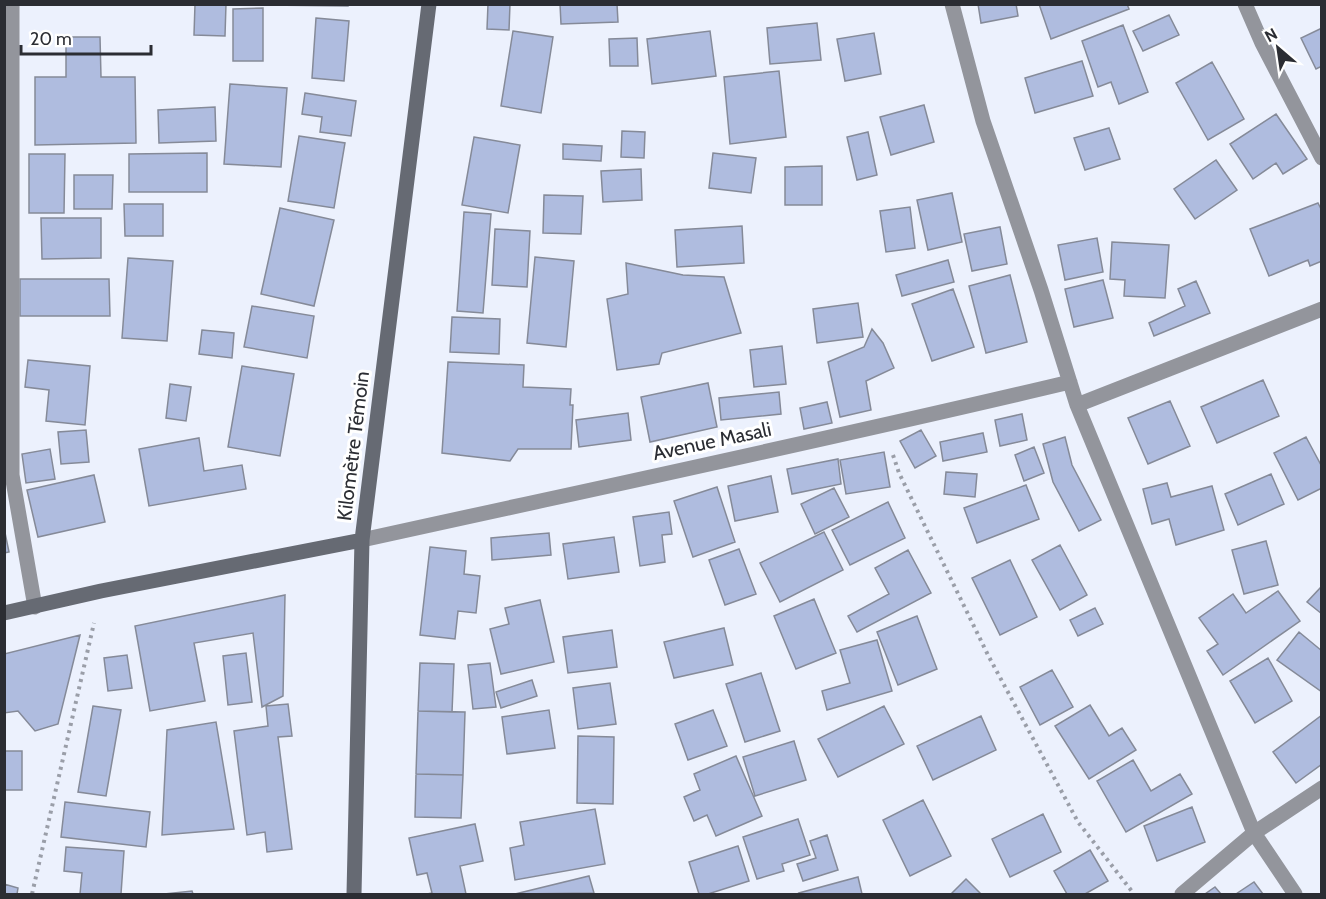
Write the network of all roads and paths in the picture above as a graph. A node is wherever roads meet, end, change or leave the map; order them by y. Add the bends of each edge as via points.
1 (12, 4) edge
2 (429, 4) edge
3 (952, 4) edge
4 (1245, 4) edge
5 (1322, 158) edge
6 (1322, 309) edge
7 (1070, 382) junction
8 (1077, 405) junction
9 (886, 426) junction
10 (362, 540) junction
11 (101, 591) junction
12 (35, 607) junction
13 (4, 613) edge
14 (1322, 788) edge
15 (1254, 833) junction
16 (32, 894) edge
17 (354, 894) edge
18 (1134, 894) edge
19 (1182, 894) edge
20 (1295, 894) edge

1 - 12 street via 12,476
2 - 10 main road, Kilomètre Témoin
3 - 7 street via 983,121
4 - 5 street
6 - 8 street
7 - 8 street
7 - 9 street, Avenue Masali
8 - 15 street
9 - 10 street, Avenue Masali
9 - 18 path via 899,474 989,657 1078,822
10 - 11 main road
10 - 17 main road, Kilomètre Témoin
11 - 12 main road
11 - 16 path
12 - 13 main road
14 - 15 street
15 - 19 street
15 - 20 street

